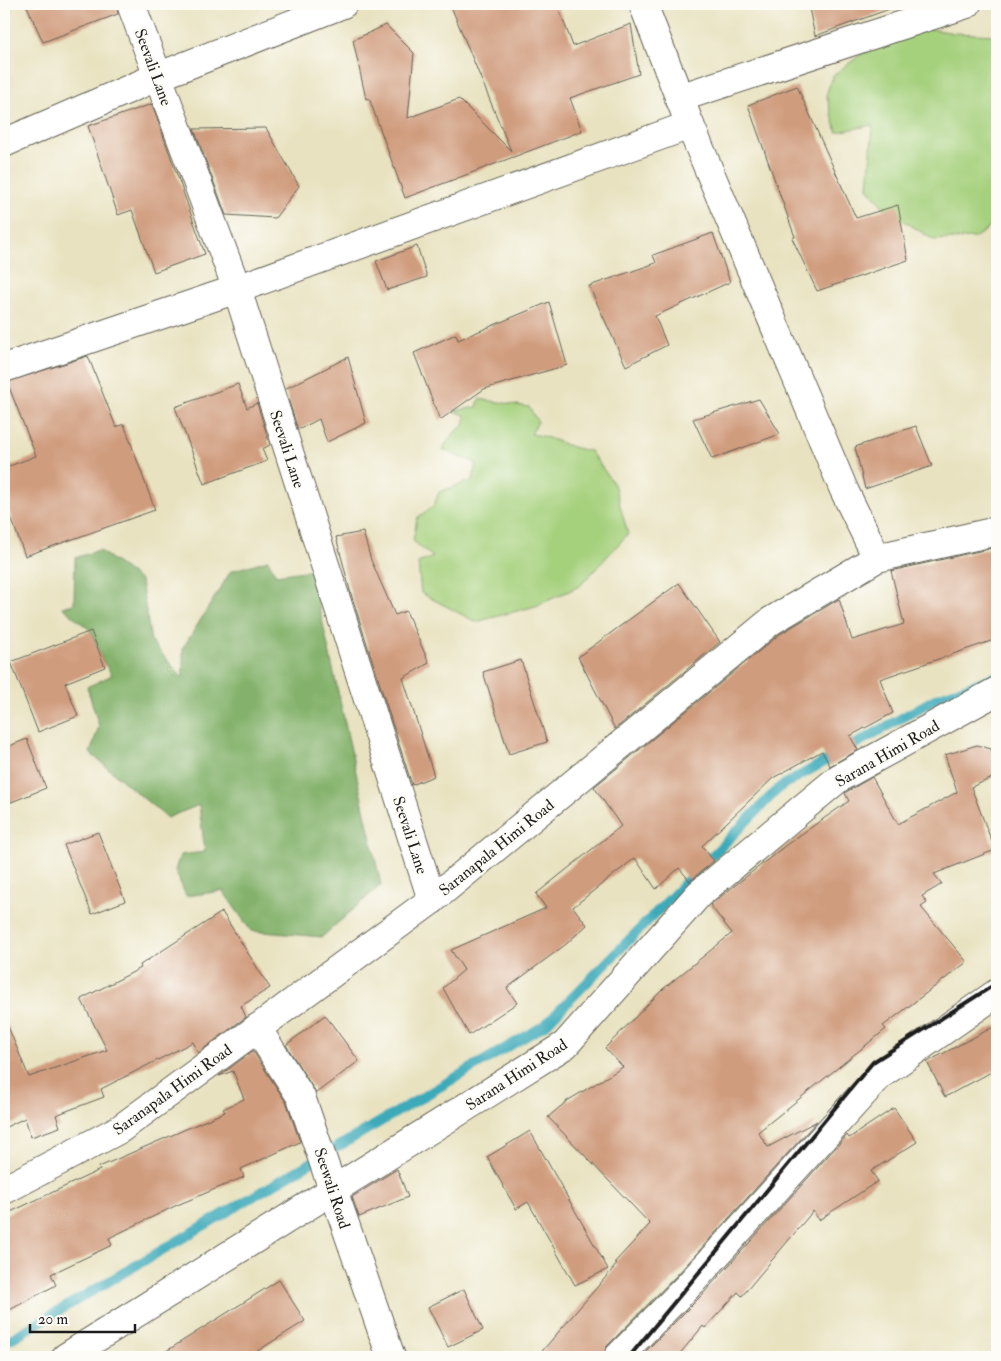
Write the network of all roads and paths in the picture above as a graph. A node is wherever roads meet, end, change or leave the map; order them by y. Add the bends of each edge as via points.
1 (131, 4) edge
2 (343, 4) edge
3 (643, 4) edge
4 (966, 4) edge
5 (157, 76) junction
6 (679, 98) junction
7 (690, 125) junction
8 (4, 143) edge
9 (237, 289) junction
10 (7, 367) dead end
11 (997, 531) edge
12 (877, 558) junction
13 (997, 691) edge
14 (432, 900) junction
15 (997, 993) edge
16 (257, 1028) junction
17 (331, 1183) junction
18 (4, 1190) edge
19 (66, 1357) edge
20 (391, 1357) edge
21 (618, 1357) edge

1 - 5 street, Seevali Lane
2 - 5 street
3 - 6 street
4 - 6 street
5 - 8 street
5 - 9 street, Seevali Lane
6 - 7 street
7 - 9 street
7 - 12 street via 844,490
9 - 10 street
9 - 14 street, Seevali Lane
11 - 12 street, Saranapala Himi Road
12 - 14 street, Saranapala Himi Road via 771,621
13 - 17 street, Sarana Himi Road via 839,778 699,894 565,1045
14 - 16 street, Saranapala Himi Road
15 - 21 street via 880,1075 689,1285
16 - 17 street, Seewali Road via 301,1097
16 - 18 street, Saranapala Himi Road via 120,1129
17 - 19 street, Sarana Himi Road
17 - 20 street, Seewali Road

